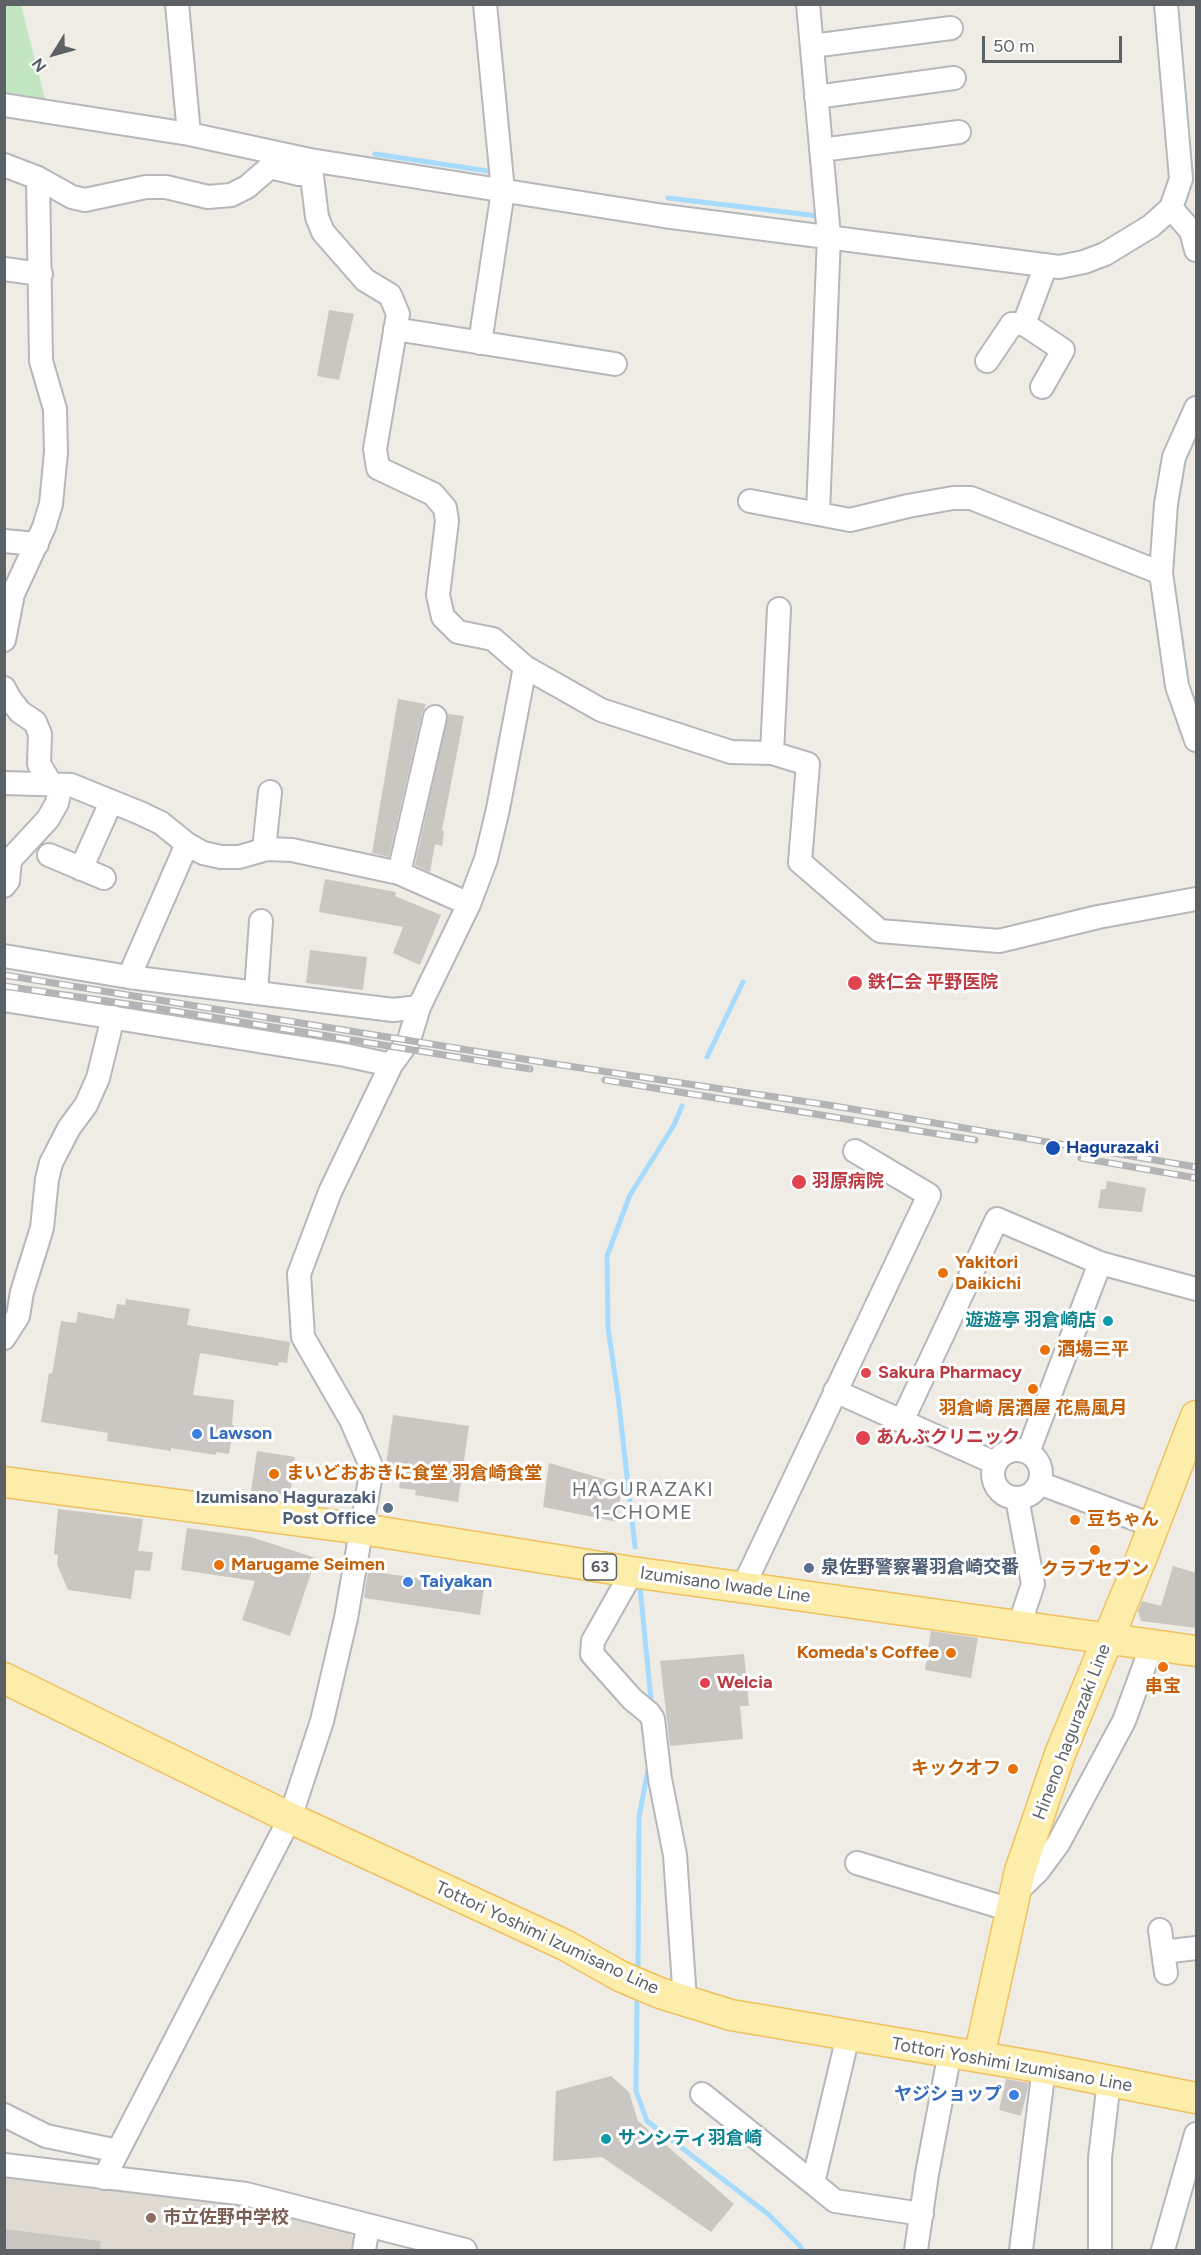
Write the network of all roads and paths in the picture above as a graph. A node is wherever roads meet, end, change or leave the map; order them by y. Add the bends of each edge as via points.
1 (177, 4) edge
2 (485, 4) edge
3 (808, 4) edge
4 (1166, 4) edge
5 (951, 28) dead end
6 (812, 46) junction
7 (954, 78) dead end
8 (816, 97) junction
9 (4, 105) edge
10 (959, 132) dead end
11 (189, 134) junction
12 (821, 150) junction
13 (4, 165) edge
14 (311, 169) junction
15 (38, 178) junction
16 (503, 190) junction
17 (1171, 208) junction
18 (829, 236) junction
19 (1197, 250) edge
20 (1046, 265) junction
21 (4, 269) edge
22 (41, 274) junction
23 (1024, 324) junction
24 (395, 329) junction
25 (480, 343) junction
26 (987, 361) dead end
27 (615, 364) dead end
28 (1042, 387) dead end
29 (1197, 408) edge
30 (750, 501) dead end
31 (818, 513) junction
32 (4, 541) edge
33 (37, 544) junction
34 (1161, 573) junction
35 (779, 609) dead end
36 (4, 640) edge
37 (525, 667) junction
38 (4, 688) edge
39 (435, 717) dead end
40 (1197, 740) edge
41 (772, 753) junction
42 (4, 783) edge
43 (56, 784) junction
44 (270, 792) dead end
45 (111, 802) junction
46 (187, 844) junction
47 (264, 850) junction
48 (49, 855) dead end
49 (81, 869) junction
50 (399, 873) junction
51 (104, 878) dead end
52 (4, 886) edge
53 (1197, 899) edge
54 (469, 904) junction
55 (261, 921) dead end
56 (4, 956) edge
57 (129, 977) junction
58 (256, 993) junction
59 (4, 1000) edge
60 (419, 1007) junction
61 (113, 1017) junction
62 (391, 1065) junction
63 (855, 1151) dead end
64 (1100, 1263) junction
65 (1197, 1289) edge
66 (4, 1338) edge
67 (836, 1391) junction
68 (902, 1421) junction
69 (1194, 1428) edge
70 (1028, 1452) junction
71 (995, 1463) junction
72 (4, 1482) edge
73 (1039, 1483) junction
74 (1017, 1498) junction
75 (1154, 1526) junction
76 (362, 1529) junction
77 (632, 1572) junction
78 (742, 1587) junction
79 (1019, 1626) junction
80 (1108, 1638) junction
81 (1152, 1645) junction
82 (1197, 1651) edge
83 (4, 1678) edge
84 (290, 1818) junction
85 (857, 1863) dead end
86 (1013, 1902) junction
87 (1160, 1930) dead end
88 (1197, 1948) edge
89 (685, 2000) junction
90 (848, 2036) junction
91 (964, 2054) junction
92 (1044, 2068) junction
93 (1109, 2081) junction
94 (702, 2094) dead end
95 (1197, 2098) edge
96 (4, 2115) edge
97 (1197, 2134) edge
98 (118, 2151) junction
99 (4, 2165) edge
100 (104, 2178) junction
101 (813, 2183) junction
102 (922, 2214) junction
103 (368, 2226) junction
104 (364, 2250) edge
105 (465, 2250) edge
106 (916, 2250) edge
107 (1021, 2250) edge
108 (1100, 2250) edge
109 (1163, 2250) edge

1 - 11 street
2 - 16 street
3 - 6 street
4 - 17 street via 1181,179
5 - 6 street
6 - 8 street
7 - 8 street
8 - 12 street
9 - 11 street
10 - 12 street
11 - 14 street
12 - 18 street
13 - 15 street
14 - 15 street via 270,167 231,195 208,197 165,187 146,187 85,200
14 - 16 street
14 - 24 street via 323,232 364,280 390,296 398,314
15 - 22 street
16 - 18 street via 664,216
16 - 25 street
17 - 19 street via 1191,231
17 - 20 street via 1151,226 1105,254 1059,267
18 - 20 street
18 - 31 street
20 - 23 street
21 - 22 street
22 - 33 street via 41,361 55,409 56,452 51,504
23 - 26 street via 1012,324
23 - 28 street via 1063,350
24 - 25 street
24 - 37 street via 375,449 378,468 433,494 445,508 447,521 438,595 442,617 458,632 493,639
25 - 27 street
29 - 34 street via 1174,457
30 - 31 street
31 - 34 street via 850,520 908,506 971,498
32 - 33 street
33 - 36 street via 13,594
34 - 40 street via 1177,686
35 - 41 street
37 - 41 street via 601,710 731,752
37 - 54 street via 498,809 486,859
38 - 43 street via 20,712 35,723 40,734 39,764
39 - 50 street
41 - 53 street via 808,764 800,862 880,931 999,941
42 - 43 street
43 - 45 street via 71,785
43 - 52 street via 57,803 48,819 10,860
44 - 47 street
45 - 46 street via 161,823
45 - 49 street
46 - 47 street via 221,857
46 - 57 street
47 - 50 street via 292,850
48 - 49 street
49 - 51 street
50 - 54 street
54 - 60 street
55 - 58 street
56 - 57 street
57 - 58 street
58 - 60 street via 393,1010
59 - 61 street
60 - 62 street via 409,1040
61 - 62 street
61 - 66 street via 98,1078 51,1163 42,1228 18,1316
62 - 76 street via 330,1192 299,1274 303,1337 351,1420 372,1468
63 - 67 street via 929,1195
64 - 65 street
64 - 68 street via 997,1219
64 - 70 street
67 - 68 street
67 - 78 street
68 - 71 street
69 - 75 main road, Hineno hagurazaki Line
70 - 71 street via 1006,1452
70 - 73 street via 1039,1463
71 - 74 street via 996,1487
72 - 76 main road, Izumisano Iwade Line / 63
73 - 74 street via 1032,1493
73 - 75 street
74 - 79 street via 1034,1584
75 - 80 main road, Hineno hagurazaki Line
76 - 77 main road, Izumisano Iwade Line / 63
76 - 84 street via 322,1722
77 - 78 main road, Izumisano Iwade Line / 63
77 - 89 street via 593,1641 592,1653 652,1719 675,1855
78 - 79 main road, Izumisano Iwade Line / 63
79 - 80 main road, Izumisano Iwade Line / 63
80 - 81 main road, Izumisano Iwade Line / 63
80 - 86 main road, Hineno hagurazaki Line via 1060,1754
81 - 82 main road, Izumisano Iwade Line / 63
81 - 86 street via 1124,1721 1058,1844
83 - 84 main road, Tottori Yoshimi Izumisano Line
84 - 89 main road, Tottori Yoshimi Izumisano Line via 565,1945 620,1976
84 - 98 street
85 - 86 street
86 - 91 main road, Hineno hagurazaki Line
87 - 88 street via 1164,1963
89 - 90 main road, Tottori Yoshimi Izumisano Line via 731,2015
90 - 91 main road, Tottori Yoshimi Izumisano Line
90 - 101 street
91 - 92 main road, Tottori Yoshimi Izumisano Line
91 - 102 street
92 - 93 main road, Tottori Yoshimi Izumisano Line
92 - 107 street
93 - 95 main road, Tottori Yoshimi Izumisano Line
93 - 108 street via 1100,2158
94 - 101 street via 732,2127
96 - 98 street via 46,2136
97 - 109 street
98 - 100 street
99 - 100 street
100 - 103 street via 246,2194
101 - 102 street via 835,2201
102 - 106 street
103 - 104 street
103 - 105 street

